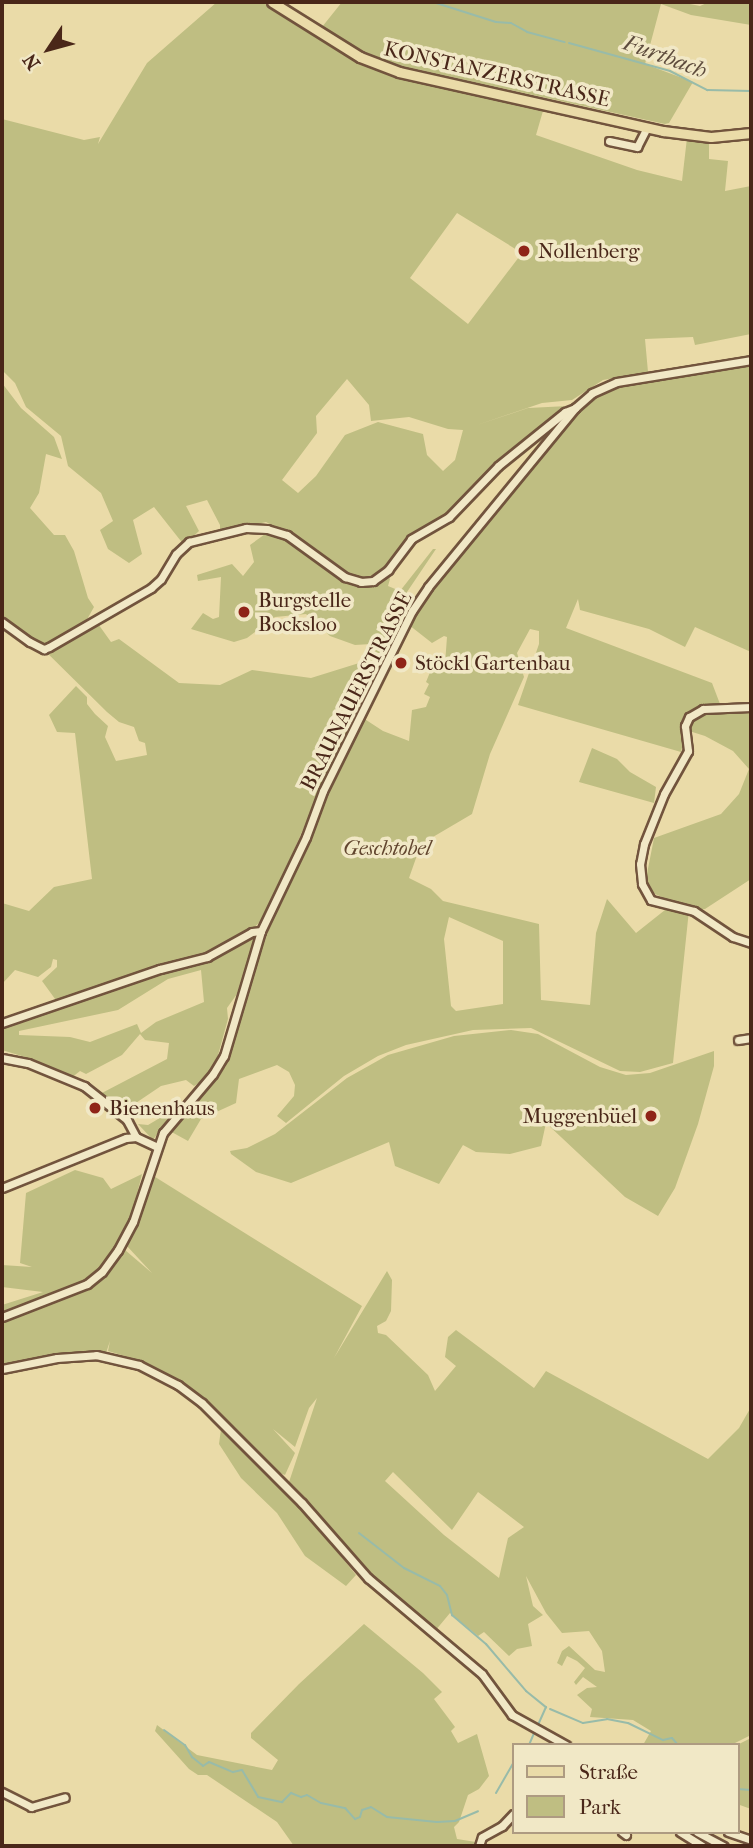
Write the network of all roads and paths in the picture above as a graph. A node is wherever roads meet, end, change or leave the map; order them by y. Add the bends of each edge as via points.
1 (272, 2) edge
2 (647, 127) junction
3 (751, 133) edge
4 (608, 141) dead end
5 (751, 360) edge
6 (575, 408) junction
7 (2, 622) edge
8 (751, 707) edge
9 (261, 930) junction
10 (751, 943) edge
11 (2, 1023) edge
12 (751, 1038) edge
13 (737, 1040) dead end
14 (2, 1058) edge
15 (136, 1137) junction
16 (157, 1147) junction
17 (2, 1188) edge
18 (2, 1317) edge
19 (2, 1369) edge
20 (560, 1743) edge
21 (2, 1792) edge
22 (65, 1797) dead end
23 (512, 1815) edge
24 (683, 1834) edge
25 (702, 1834) edge
26 (734, 1834) edge
27 (751, 1840) edge
28 (479, 1846) edge
29 (702, 1846) edge
30 (723, 1846) edge

1 - 2 main road, KONSTANZERSTRASSE via 387,69
2 - 3 main road, KONSTANZERSTRASSE via 698,136
2 - 4 street, KONSTANZERSTRASSE via 637,147
5 - 6 street, BRAUNAUERSTRASSE via 613,383
6 - 7 street via 502,462 449,517 411,539 377,579 365,582 345,577 300,542 257,527 189,542 151,589 44,649
6 - 9 street, BRAUNAUERSTRASSE via 412,611
8 - 10 street via 703,709 688,717 688,751 664,794 640,864 644,889 654,902 694,911 733,937
9 - 11 street via 207,957 160,968
9 - 16 street, BRAUNAUERSTRASSE via 224,1056 169,1124
12 - 13 street
14 - 15 street via 28,1063 84,1086 127,1120
15 - 16 street
15 - 17 street
16 - 18 street, BRAUNAUERSTRASSE via 133,1222 102,1272 77,1289
19 - 20 street via 79,1356 112,1358 139,1365 178,1385 284,1485 368,1578 486,1677 512,1715
21 - 22 street via 31,1807
23 - 28 street via 482,1837
24 - 29 street
25 - 30 street
26 - 27 street

